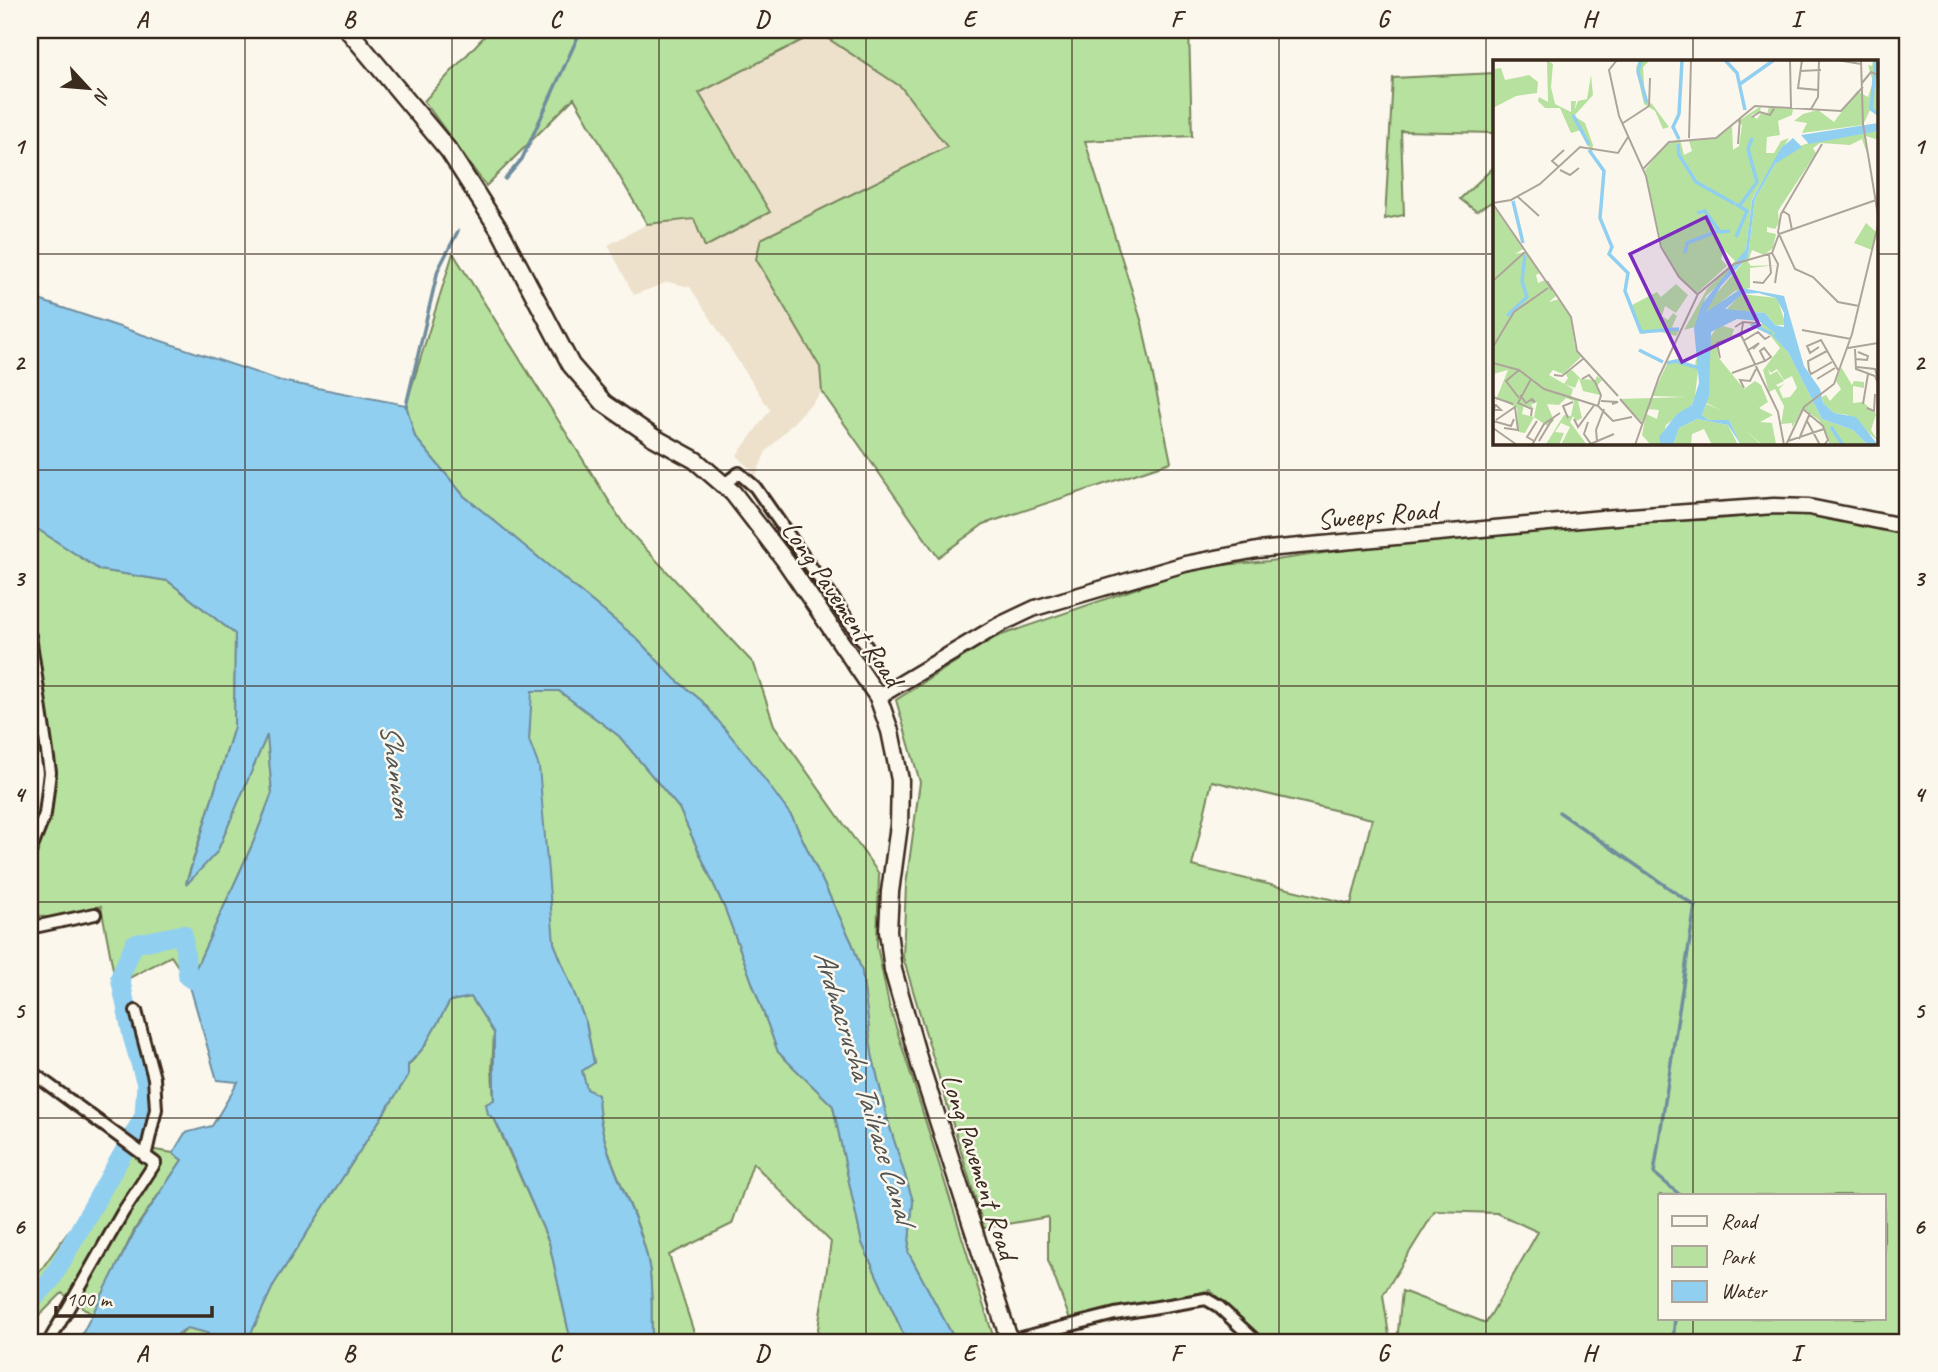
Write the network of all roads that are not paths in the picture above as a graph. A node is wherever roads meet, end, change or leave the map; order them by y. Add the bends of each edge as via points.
1 (348, 30) edge
2 (723, 485) junction
3 (1908, 527) edge
4 (30, 636) edge
5 (869, 650) dead end
6 (878, 697) junction
7 (36, 721) edge
8 (31, 845) edge
9 (95, 914) dead end
10 (30, 921) edge
11 (136, 1012) dead end
12 (30, 1071) edge
13 (145, 1157) junction
14 (50, 1340) dead end
15 (1009, 1342) edge
16 (1257, 1342) edge

1 - 2 main road, Long Pavement Road via 449,151 502,234 571,365 604,402 695,460
2 - 5 street via 738,472 755,487
2 - 6 main road, Long Pavement Road via 764,532
3 - 6 street, Sweeps Road via 1809,507 1774,506 1257,550 1185,564 1035,608
4 - 7 street
6 - 15 main road, Long Pavement Road via 900,780 888,931 893,970
7 - 8 street via 50,772 45,814
9 - 10 street via 39,926
11 - 13 street via 155,1088 156,1109
12 - 13 street
13 - 14 street via 155,1163
15 - 16 street via 1115,1314 1206,1299

